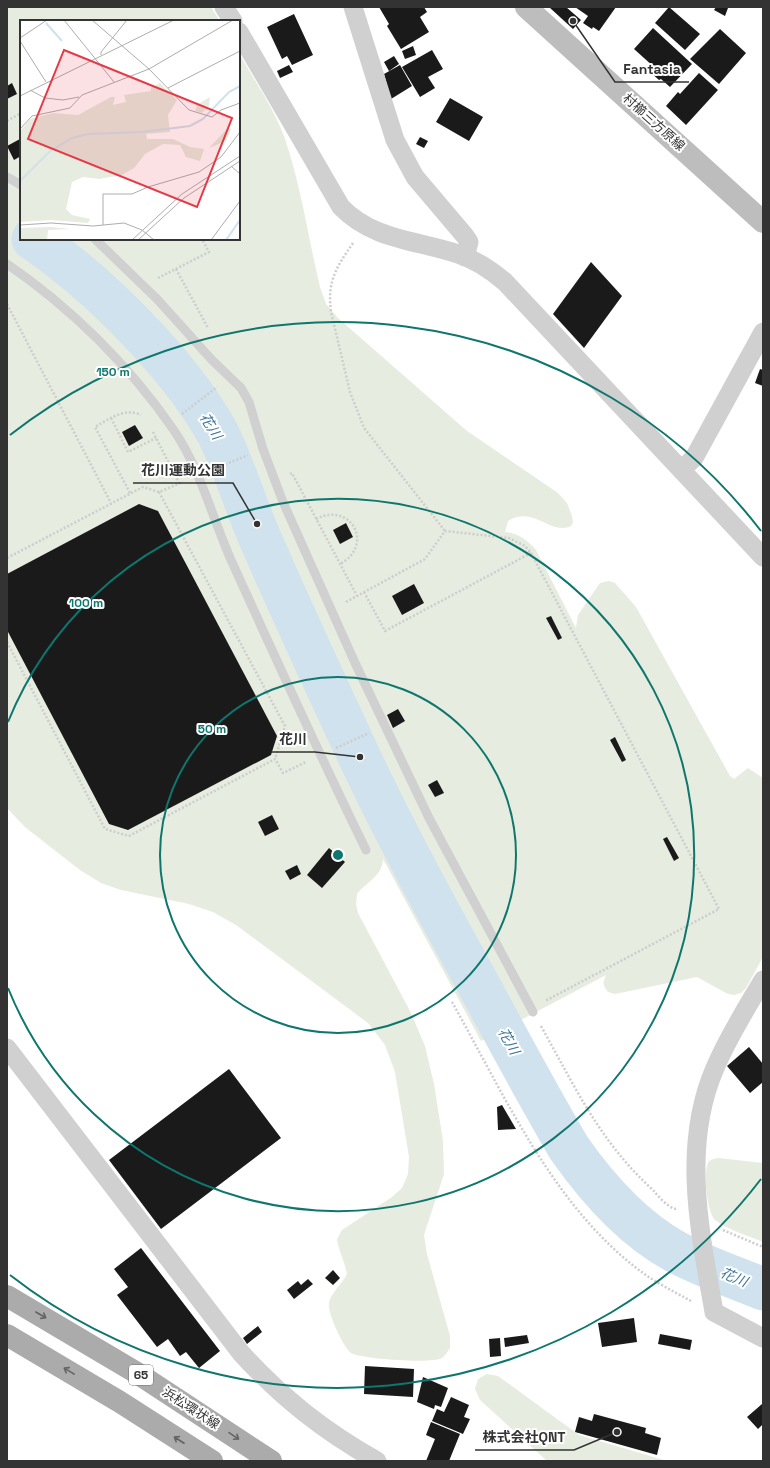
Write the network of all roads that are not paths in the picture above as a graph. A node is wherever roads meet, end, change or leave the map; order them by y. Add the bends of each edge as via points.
1 (224, 7) edge
2 (353, 7) edge
3 (526, 7) edge
4 (232, 20) edge
5 (240, 34) edge
6 (7, 177) edge
7 (20, 184) edge
8 (763, 222) edge
9 (96, 240) edge
10 (465, 257) junction
11 (7, 264) edge
12 (763, 332) edge
13 (681, 470) junction
14 (763, 557) edge
15 (366, 850) dead end
16 (763, 980) edge
17 (532, 1010) road end
18 (7, 1048) edge
19 (7, 1296) edge
20 (7, 1334) edge
21 (763, 1338) edge
22 (212, 1461) edge
23 (271, 1461) edge
24 (377, 1461) edge

1 - 4 street
2 - 10 street via 394,140 415,177 469,242
3 - 8 main road, 村櫛三方原線
5 - 10 street via 332,194 352,218 363,226 381,233
6 - 7 lane
9 - 17 lane via 146,288 241,388 249,402 275,480 392,742 429,818
10 - 13 street via 491,270 505,282
11 - 15 lane via 31,280 71,314 107,350 142,388 186,450 226,550 278,666
12 - 13 street via 694,458
13 - 14 street
16 - 21 street via 725,1045 706,1091 700,1116 696,1165 704,1302 714,1312
18 - 24 street via 241,1353 264,1378 316,1423
19 -> 23 main road, 浜松環状線 / 65 via 138,1373
22 -> 20 main road, 65

